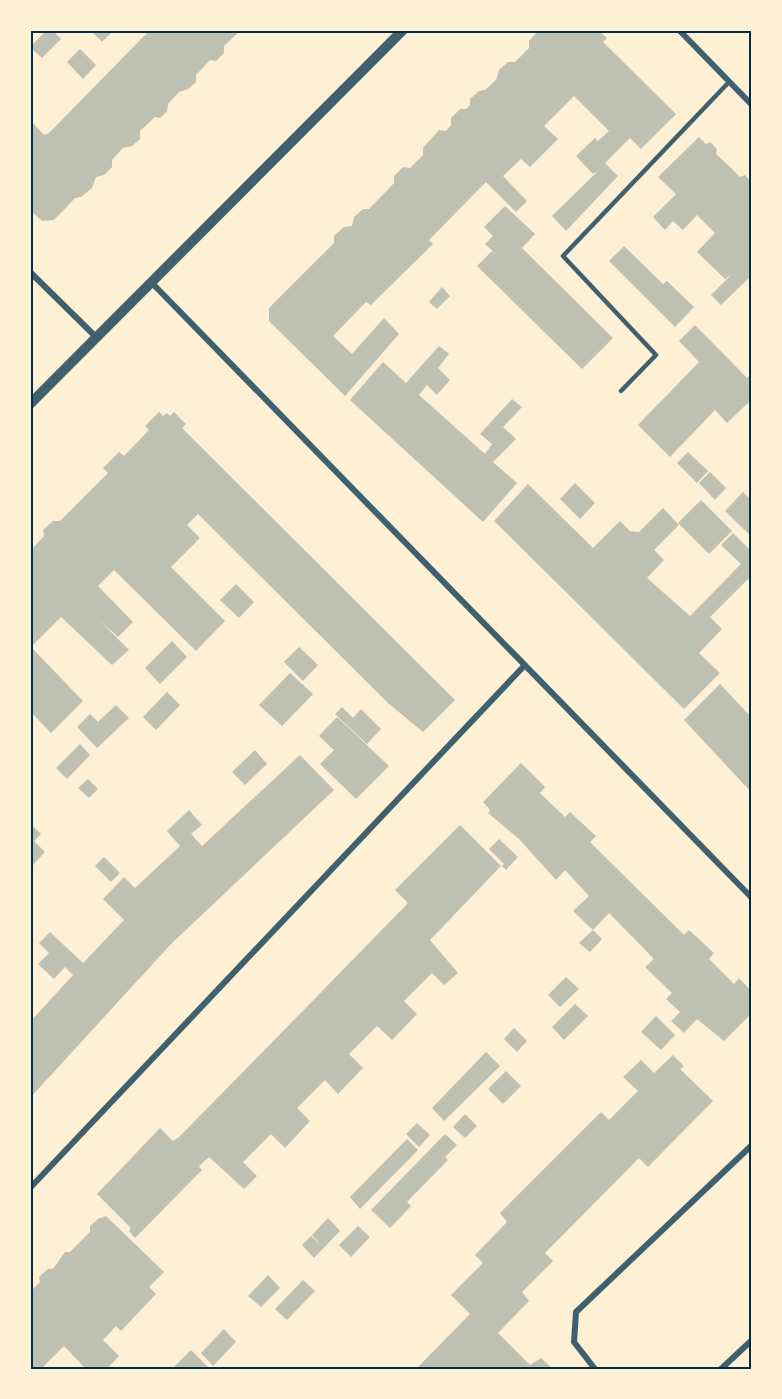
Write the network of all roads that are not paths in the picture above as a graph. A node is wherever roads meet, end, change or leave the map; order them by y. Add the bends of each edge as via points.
1 (403, 30) edge
2 (679, 30) edge
3 (729, 82) junction
4 (752, 105) edge
5 (30, 272) edge
6 (152, 283) junction
7 (96, 338) junction
8 (621, 391) dead end
9 (30, 404) edge
10 (524, 666) junction
11 (752, 898) edge
12 (752, 1145) edge
13 (30, 1188) edge
14 (752, 1340) edge
15 (595, 1369) edge
16 (721, 1369) edge

1 - 6 street
2 - 3 street
3 - 4 street
3 - 8 lane via 563,256 656,356
5 - 7 street
6 - 7 street
6 - 10 street
7 - 9 street
10 - 11 street
10 - 13 street
12 - 15 street via 576,1312 574,1342
14 - 16 street

